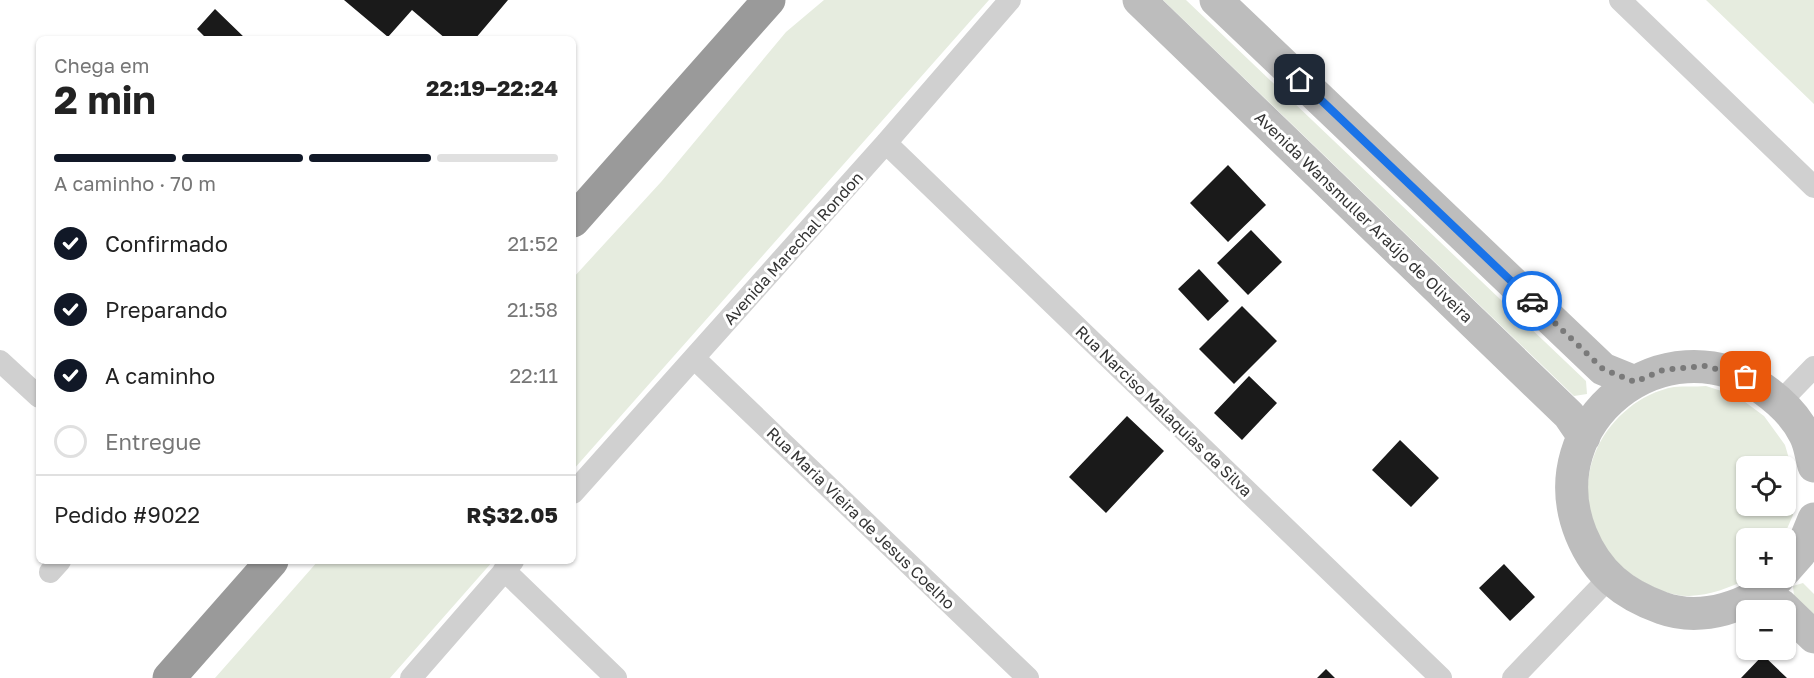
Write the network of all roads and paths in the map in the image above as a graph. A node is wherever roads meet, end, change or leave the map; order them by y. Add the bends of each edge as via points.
1 (793, 0) edge
2 (1010, 0) edge
3 (1139, 0) edge
4 (1216, 0) edge
5 (1620, 0) edge
6 (758, 7) edge
7 (886, 143) junction
8 (1814, 187) edge
9 (576, 218) edge
10 (694, 358) junction
11 (0, 361) edge
12 (1814, 367) edge
13 (1635, 382) junction
14 (36, 395) edge
15 (1781, 401) junction
16 (1584, 437) junction
17 (1814, 466) edge
18 (576, 490) edge
19 (1814, 519) edge
20 (269, 564) edge
21 (1800, 565) edge
22 (508, 566) edge
23 (1609, 578) junction
24 (1766, 588) edge
25 (1770, 588) edge
26 (1814, 637) edge
27 (169, 678) edge
28 (411, 678) edge
29 (616, 678) edge
30 (1028, 678) edge
31 (1441, 678) edge
32 (1513, 678) edge

1 - 6 highway
2 - 7 street, Avenida Marechal Rondon
3 - 16 street, Avenida Wansmuller Araújo de Oliveira via 1569,415
4 - 13 street via 1603,369
5 - 8 street
6 - 9 highway
7 - 10 street, Avenida Marechal Rondon
7 - 31 street, Rua Narciso Malaquias da Silva
10 - 18 street, Avenida Marechal Rondon
10 - 30 street, Rua Maria Vieira de Jesus Coelho
11 - 14 street
12 - 15 street
13 - 15 street via 1663,370 1705,366 1746,377
13 - 16 street via 1607,402
15 - 17 street via 1805,435
16 - 23 street via 1571,484 1575,518 1588,551
19 - 21 street
20 - 27 highway
22 - 28 street
22 - 29 street
23 - 24 street via 1638,599 1670,610 1705,612 1738,605
23 - 32 street
25 - 26 street via 1782,606

